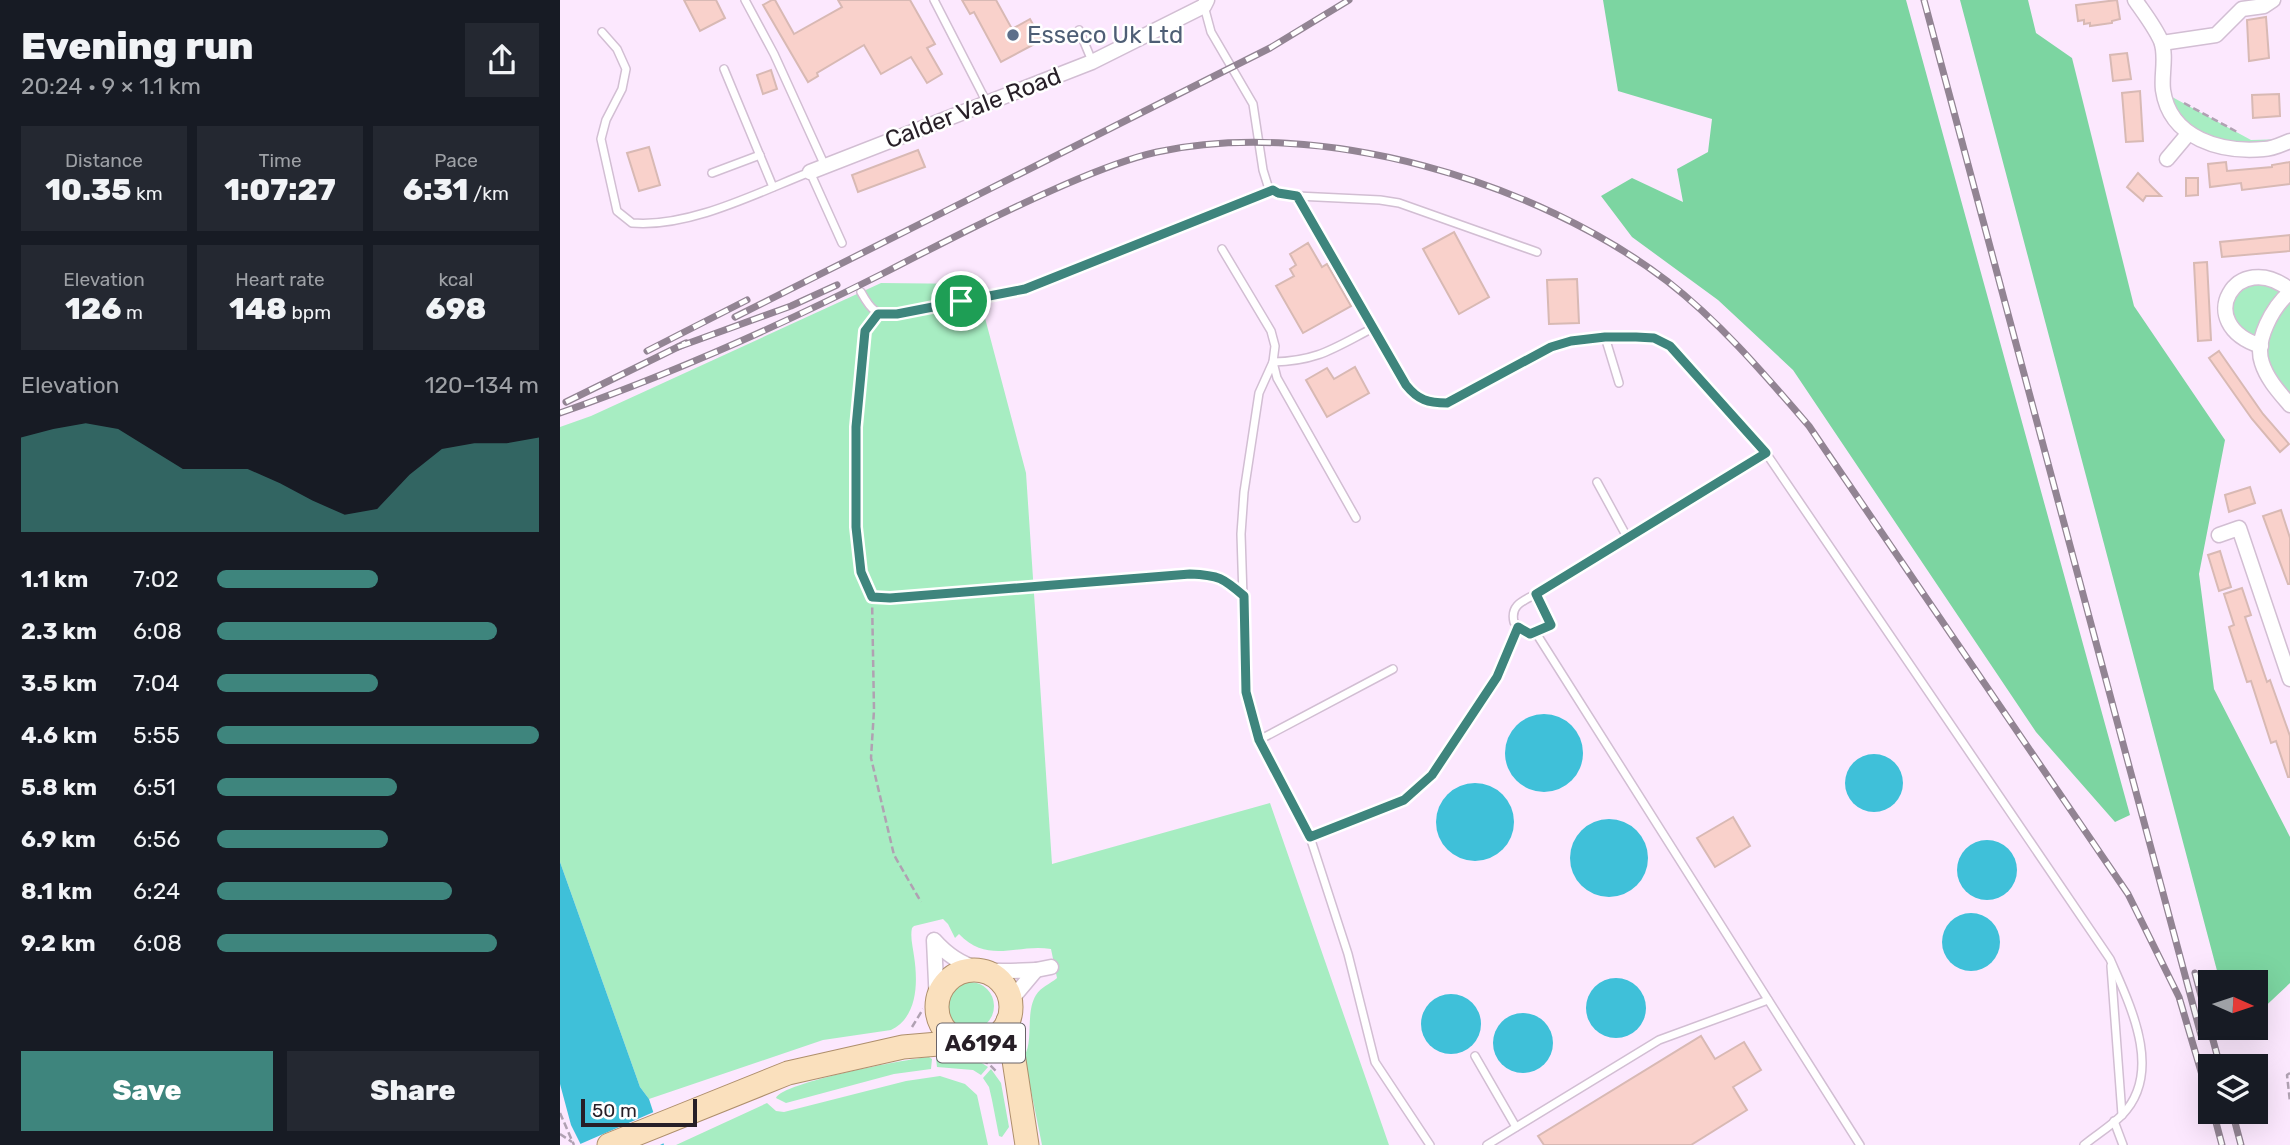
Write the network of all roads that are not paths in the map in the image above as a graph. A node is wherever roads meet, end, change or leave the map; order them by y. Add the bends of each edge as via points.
1 (745, 0) edge
2 (934, 0) edge
3 (2135, 0) edge
4 (2273, 0) edge
5 (1206, 3) edge
6 (1079, 30) dead end
7 (601, 32) dead end
8 (2162, 43) junction
9 (1092, 62) junction
10 (724, 69) dead end
11 (987, 103) junction
12 (2188, 134) junction
13 (2290, 141) edge
14 (760, 155) junction
15 (2167, 159) dead end
16 (825, 166) junction
17 (810, 172) junction
18 (712, 173) dead end
19 (773, 187) junction
20 (1273, 190) junction
21 (1297, 196) junction
22 (842, 243) dead end
23 (1222, 249) dead end
24 (1536, 252) dead end
25 (2290, 291) edge
26 (861, 292) dead end
27 (1373, 328) junction
28 (1605, 337) junction
29 (2262, 346) junction
30 (1273, 362) junction
31 (1619, 383) dead end
32 (2290, 405) edge
33 (1766, 453) junction
34 (1597, 482) dead end
35 (1356, 519) dead end
36 (2219, 535) dead end
37 (1628, 537) junction
38 (1536, 594) junction
39 (1518, 627) junction
40 (1536, 633) junction
41 (1393, 669) dead end
42 (2290, 680) edge
43 (1259, 740) junction
44 (1310, 837) junction
45 (2110, 959) junction
46 (1051, 967) dead end
47 (978, 970) junction
48 (1036, 970) junction
49 (1768, 1000) junction
50 (1009, 1011) junction
51 (927, 1015) junction
52 (903, 1047) junction
53 (976, 1049) junction
54 (1475, 1056) dead end
55 (999, 1068) junction
56 (2122, 1115) junction
57 (2113, 1122) junction
58 (1516, 1127) junction
59 (610, 1145) edge
60 (1027, 1145) edge
61 (1430, 1145) edge
62 (1487, 1145) edge
63 (1860, 1145) edge
64 (2084, 1145) edge
65 (2123, 1145) edge

1 - 16 lane
2 - 11 lane
3 - 8 street
4 - 8 street via 2242,9 2216,35
5 - 9 street, Calder Vale Road
5 - 20 lane via 1212,32 1253,104 1263,170
6 - 9 lane
7 - 19 lane via 617,49 626,69 601,139 617,211 632,223 668,223
8 - 12 street via 2163,92 2171,113
9 - 11 street, Calder Vale Road
10 - 14 lane
11 - 16 street, Calder Vale Road
12 - 13 street via 2215,146 2238,149 2267,149
12 - 15 street
14 - 18 lane
14 - 19 lane
16 - 17 street, Calder Vale Road
17 - 19 lane
17 - 22 lane
20 - 21 lane
20 - 26 lane via 1025,289 897,314 878,314
21 - 24 lane via 1399,203
21 - 27 lane
23 - 30 lane via 1271,331
25 - 29 street via 2273,313
25 - 29 street via 2270,277 2258,276 2237,284 2227,297 2229,326
27 - 28 lane via 1406,385 1416,398 1430,403 1447,403 1551,347
27 - 30 lane via 1316,357
28 - 31 lane
28 - 33 lane via 1654,338 1670,346
29 - 32 street via 2260,360 2267,376
30 - 35 lane via 1277,378
30 - 43 lane via 1259,393 1241,534 1246,692
33 - 37 lane
33 - 45 lane
34 - 37 lane
36 - 42 street via 2239,528
37 - 38 lane
38 - 39 lane via 1513,610
38 - 40 lane via 1551,625
39 - 40 lane
39 - 44 lane via 1497,677 1432,775 1404,800
40 - 49 lane
41 - 43 lane
43 - 44 lane
44 - 61 lane via 1348,954 1375,1062
45 - 56 lane
45 - 56 lane via 2140,1042 2143,1067 2139,1086
46 - 48 street
47 - 48 street
47 - 50 main road, A6194 via 999,980 1006,990
47 - 51 main road, A6194 via 946,982
47 - 51 street via 947,955 932,933
48 - 50 street
49 - 58 lane via 1659,1040
49 - 63 lane
50 - 53 main road, A6194 via 998,1035
50 - 55 main road, A6194
51 - 52 main road, A6194 via 918,1036
51 - 53 main road, A6194 via 951,1036
52 - 53 main road, A6194
52 - 59 main road, A6194 via 788,1073
53 - 55 main road, A6194
54 - 58 lane
55 - 60 main road, A6194
56 - 57 lane
57 - 64 lane
57 - 65 lane
58 - 62 lane

